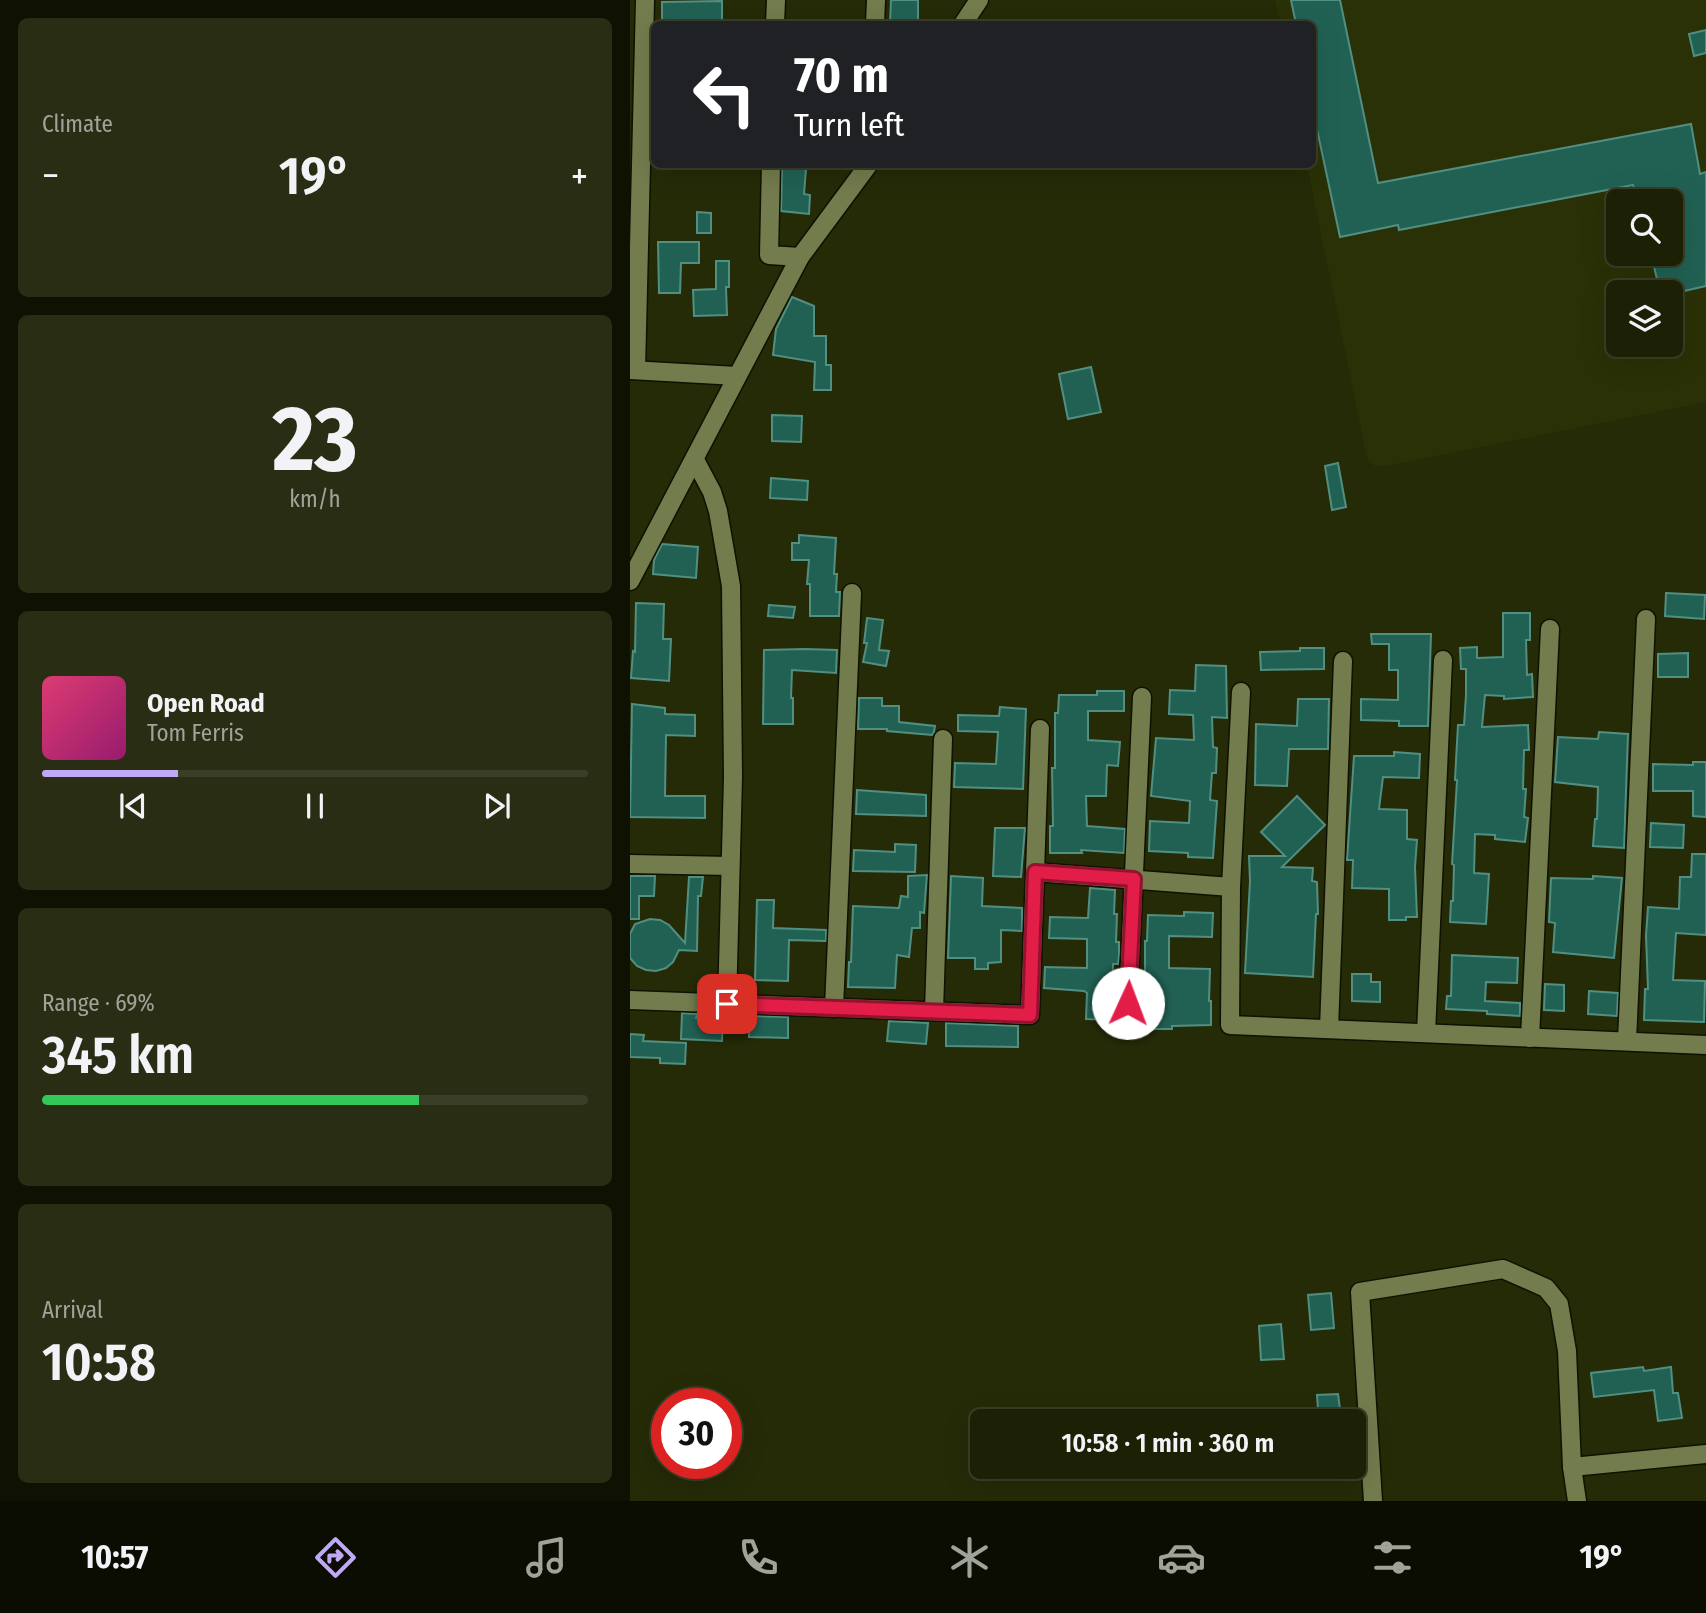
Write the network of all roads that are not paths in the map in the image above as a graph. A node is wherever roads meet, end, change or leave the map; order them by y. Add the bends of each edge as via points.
1 (645, 0) edge
2 (776, 0) edge
3 (876, 0) edge
4 (978, 0) edge
5 (775, 21) edge
6 (875, 21) edge
7 (965, 21) edge
8 (771, 168) edge
9 (866, 168) edge
10 (800, 257) junction
11 (633, 370) edge
12 (737, 376) junction
13 (695, 460) junction
14 (630, 581) edge
15 (852, 593) dead end
16 (1646, 619) dead end
17 (1550, 629) dead end
18 (1443, 660) dead end
19 (1343, 662) dead end
20 (1241, 692) dead end
21 (1142, 697) dead end
22 (1040, 729) dead end
23 (943, 739) dead end
24 (630, 864) edge
25 (730, 866) junction
26 (1035, 872) junction
27 (1134, 879) junction
28 (1231, 887) junction
29 (630, 1000) edge
30 (727, 1004) junction
31 (834, 1008) junction
32 (934, 1011) junction
33 (1127, 1027) dead end
34 (1329, 1030) junction
35 (1426, 1033) junction
36 (1530, 1038) junction
37 (1627, 1041) junction
38 (1706, 1045) edge
39 (1706, 1454) edge
40 (1572, 1467) junction
41 (1373, 1501) edge
42 (1577, 1501) edge

1 - 11 street
2 - 5 street
3 - 6 street
4 - 7 street
8 - 10 street via 769,255
9 - 10 street
10 - 12 street
11 - 12 street
12 - 13 street
13 - 14 street
13 - 25 street via 718,511 731,586
15 - 31 street
16 - 37 street
17 - 36 street
18 - 35 street
19 - 34 street
20 - 28 street
21 - 27 street
22 - 26 street
23 - 32 street
24 - 25 street
25 - 30 street
26 - 27 street
26 - 32 street via 1030,1015
27 - 28 street
27 - 33 street
28 - 34 street via 1230,1025
29 - 30 street
30 - 31 street
31 - 32 street
34 - 35 street
35 - 36 street
36 - 37 street
37 - 38 street
39 - 40 street
40 - 41 street via 1567,1351 1559,1304 1546,1287 1503,1269 1360,1292
40 - 42 street

